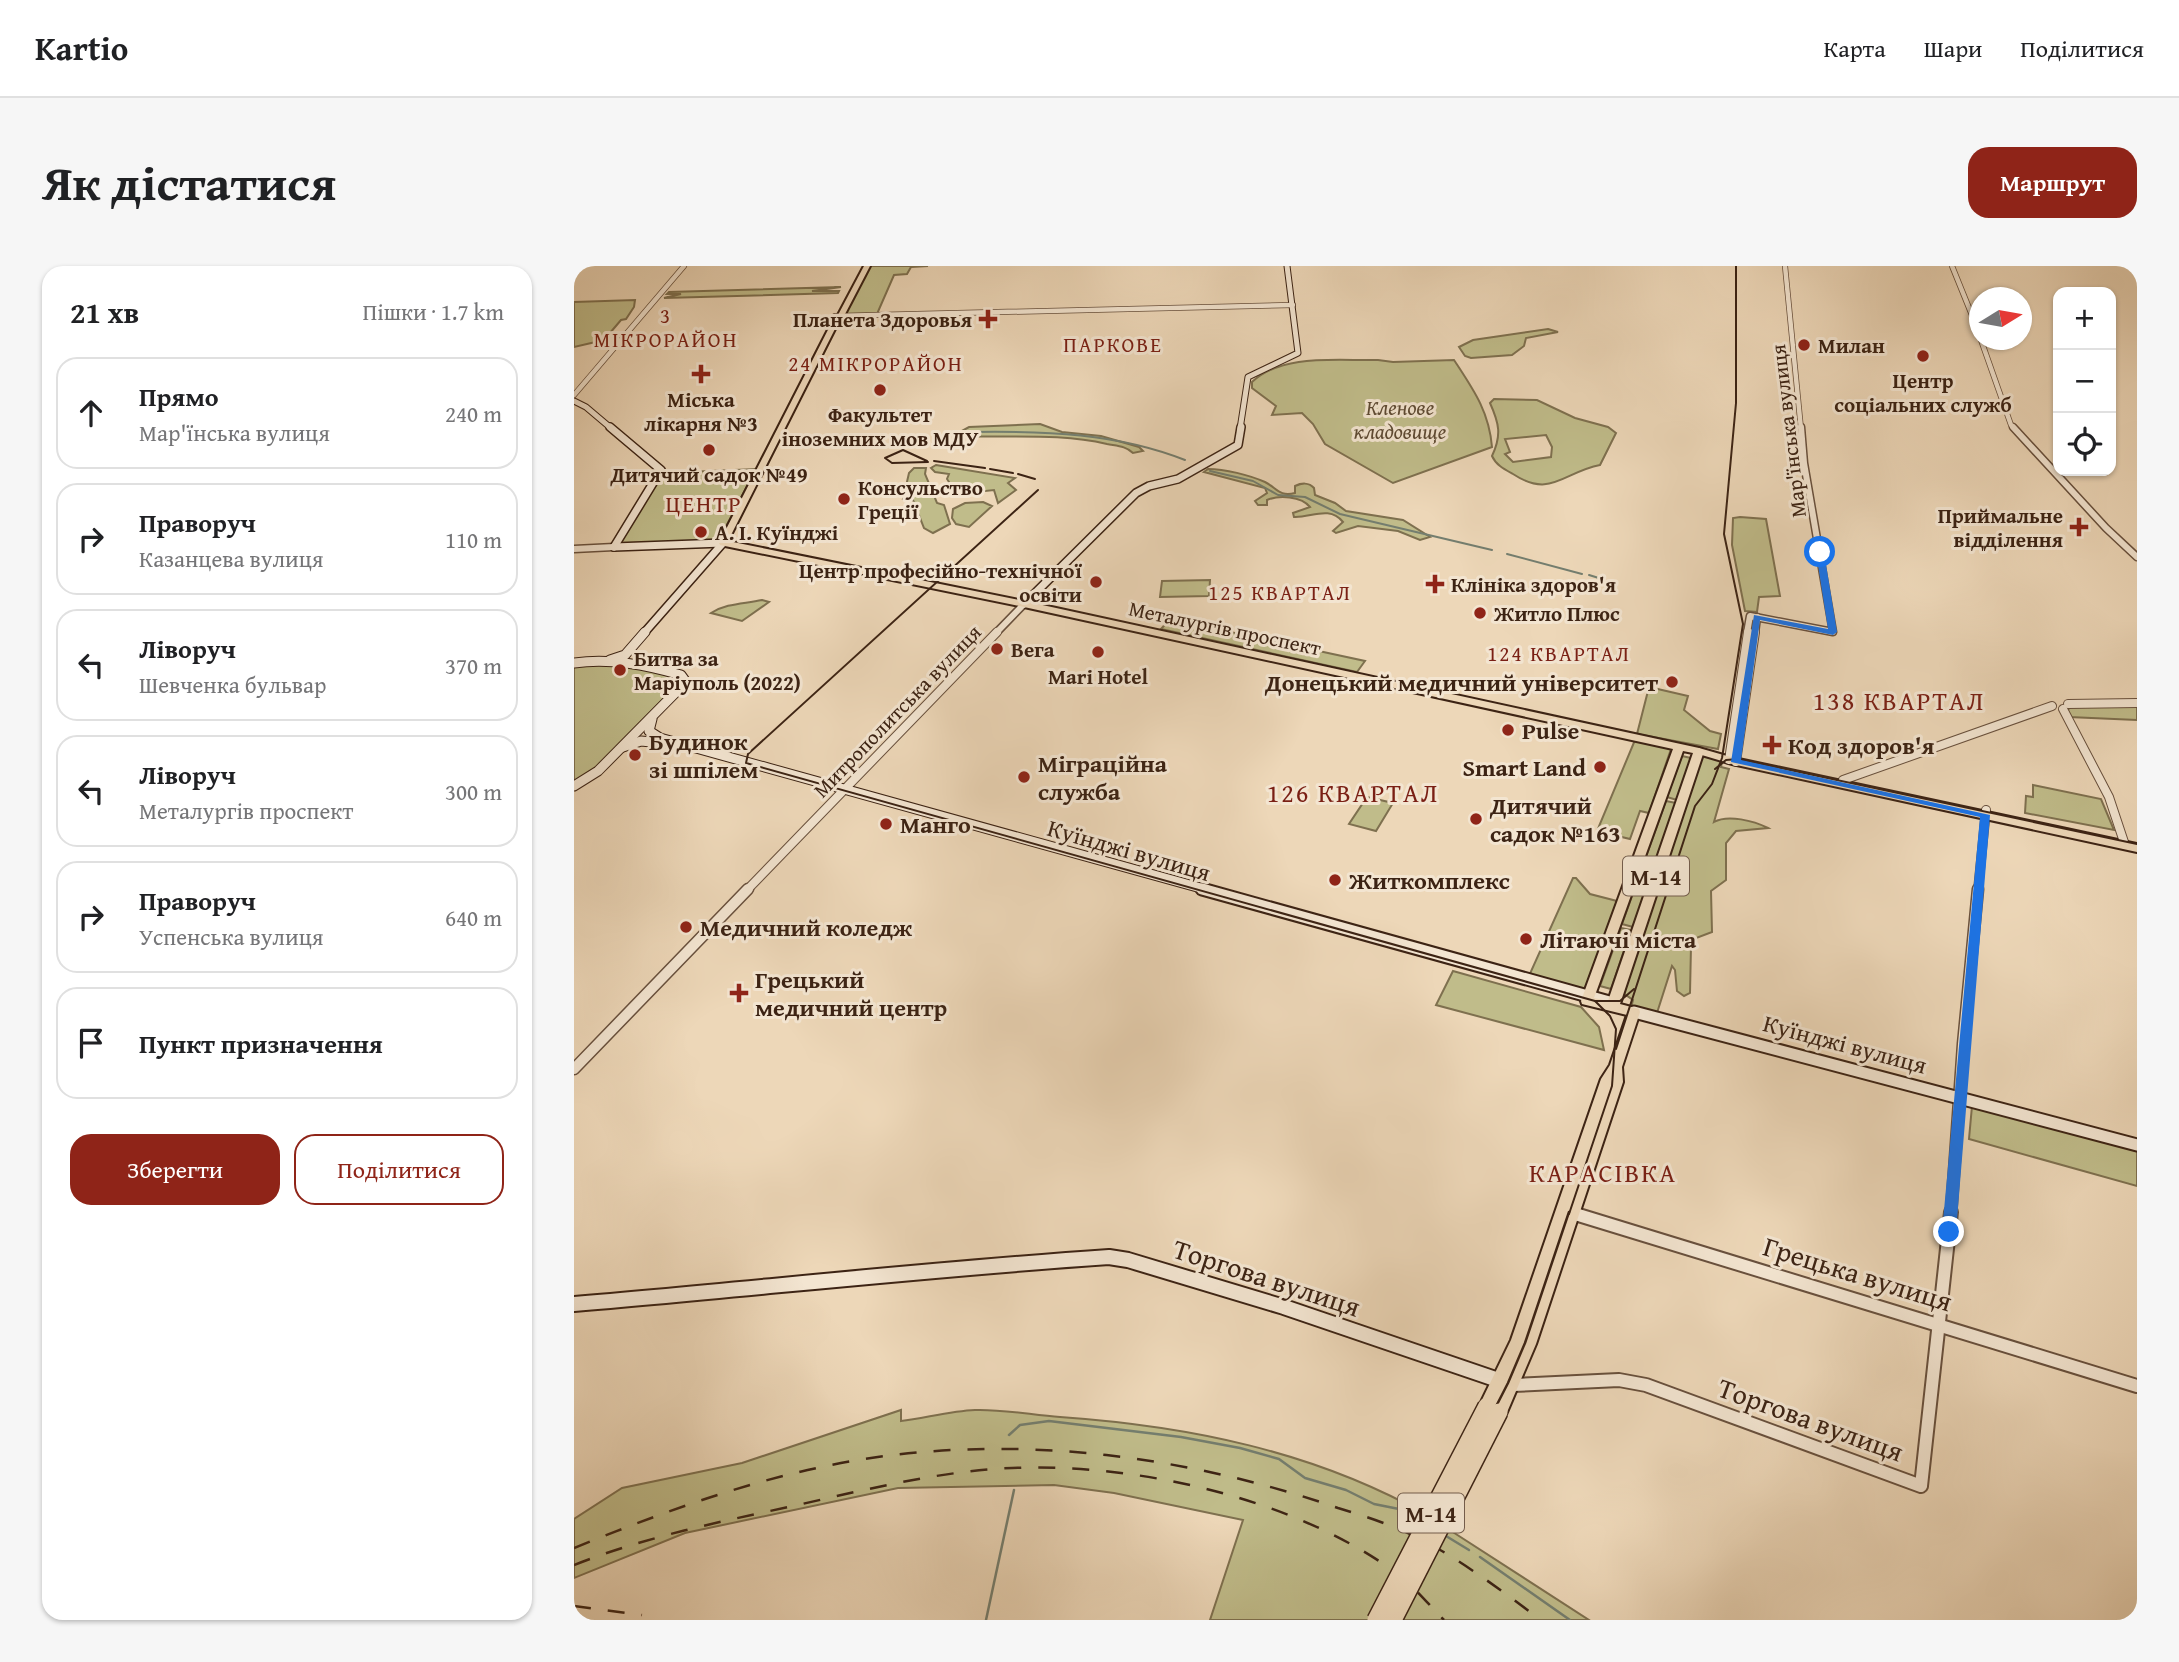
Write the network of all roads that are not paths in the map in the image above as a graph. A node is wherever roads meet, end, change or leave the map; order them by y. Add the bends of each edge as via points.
1 (684, 266) edge
2 (861, 266) edge
3 (867, 266) edge
4 (1287, 266) edge
5 (1785, 266) edge
6 (1952, 266) edge
7 (1293, 305) junction
8 (1969, 309) edge
9 (837, 317) junction
10 (1984, 350) edge
11 (574, 395) edge
12 (574, 401) edge
13 (723, 543) junction
14 (614, 547) junction
15 (574, 549) edge
16 (2137, 558) edge
17 (1024, 604) junction
18 (625, 654) junction
19 (604, 661) junction
20 (574, 663) edge
21 (630, 663) junction
22 (2137, 703) edge
23 (2052, 706) joint
24 (2065, 707) junction
25 (652, 719) junction
26 (623, 747) junction
27 (1679, 747) junction
28 (1699, 751) junction
29 (1733, 759) junction
30 (1861, 782) junction
31 (574, 786) edge
32 (843, 791) junction
33 (1661, 798) junction
34 (1681, 802) junction
35 (1985, 813) junction
36 (2131, 844) edge
37 (1615, 925) junction
38 (1638, 930) junction
39 (1588, 999) junction
40 (1621, 1008) junction
41 (574, 1069) edge
42 (1959, 1098) junction
43 (2137, 1145) edge
44 (1568, 1212) junction
45 (574, 1304) edge
46 (1938, 1325) junction
47 (1506, 1382) junction
48 (2137, 1386) edge
49 (1493, 1409) junction
50 (1376, 1620) edge
51 (1394, 1620) edge

1 - 11 street
2 - 9 main road
3 - 9 main road
4 - 7 main road, Митрополитська вулиця
5 - 29 street, Мар'їнська вулиця via 1804,463 1833,632 1753,616
6 - 8 street
7 - 9 street
7 - 17 main road, Митрополитська вулиця via 1298,353 1248,377 1236,447 1178,479 1136,493
9 - 13 main road
10 - 16 street via 2009,421
12 - 14 main road via 661,471
13 - 14 main road, Металургів проспект
13 - 17 main road, Металургів проспект
13 - 18 main road
14 - 15 street, Металургів проспект
17 - 27 main road, Металургів проспект
17 - 32 street, Митрополитська вулиця
18 - 19 main road
18 - 21 main road
19 - 20 main road
19 - 21 main road
21 - 25 main road via 675,673 686,680
22 - 24 street
23 - 24 street
23 - 30 street
24 - 36 street
25 - 26 main road
25 - 32 main road, Куїнджі вулиця via 648,729 657,737
26 - 31 main road
26 - 32 main road, Куїнджі вулиця via 657,741
27 - 28 highway, Металургів проспект
27 - 33 main road, М-14
28 - 29 main road, Металургів проспект
28 - 34 main road, М-14
29 - 30 main road, Металургів проспект
29 - 30 main road, Металургів проспект
30 - 35 main road, Металургів проспект
32 - 39 main road, Куїнджі вулиця
32 - 41 street, Митрополитська вулиця
33 - 34 main road
33 - 37 main road, М-14
34 - 38 main road, М-14
35 - 36 main road, Металургів проспект
35 - 42 street
37 - 38 main road
37 - 39 main road, М-14
38 - 40 main road, М-14
39 - 40 main road, Куїнджі вулиця
40 - 42 main road, Куїнджі вулиця
40 - 44 main road, М-14 via 1616,1082
42 - 43 main road, Куїнджі вулиця
42 - 46 street
44 - 46 street, Грецька вулиця
44 - 47 main road, М-14
45 - 47 main road, Торгова вулиця via 944,1268 1117,1258 1284,1307
46 - 47 street, Торгова вулиця via 1921,1486 1646,1385 1619,1380
46 - 48 street, Грецька вулиця
47 - 49 main road, М-14
49 - 50 highway, М-14, bridge
49 - 51 highway, М-14, bridge

